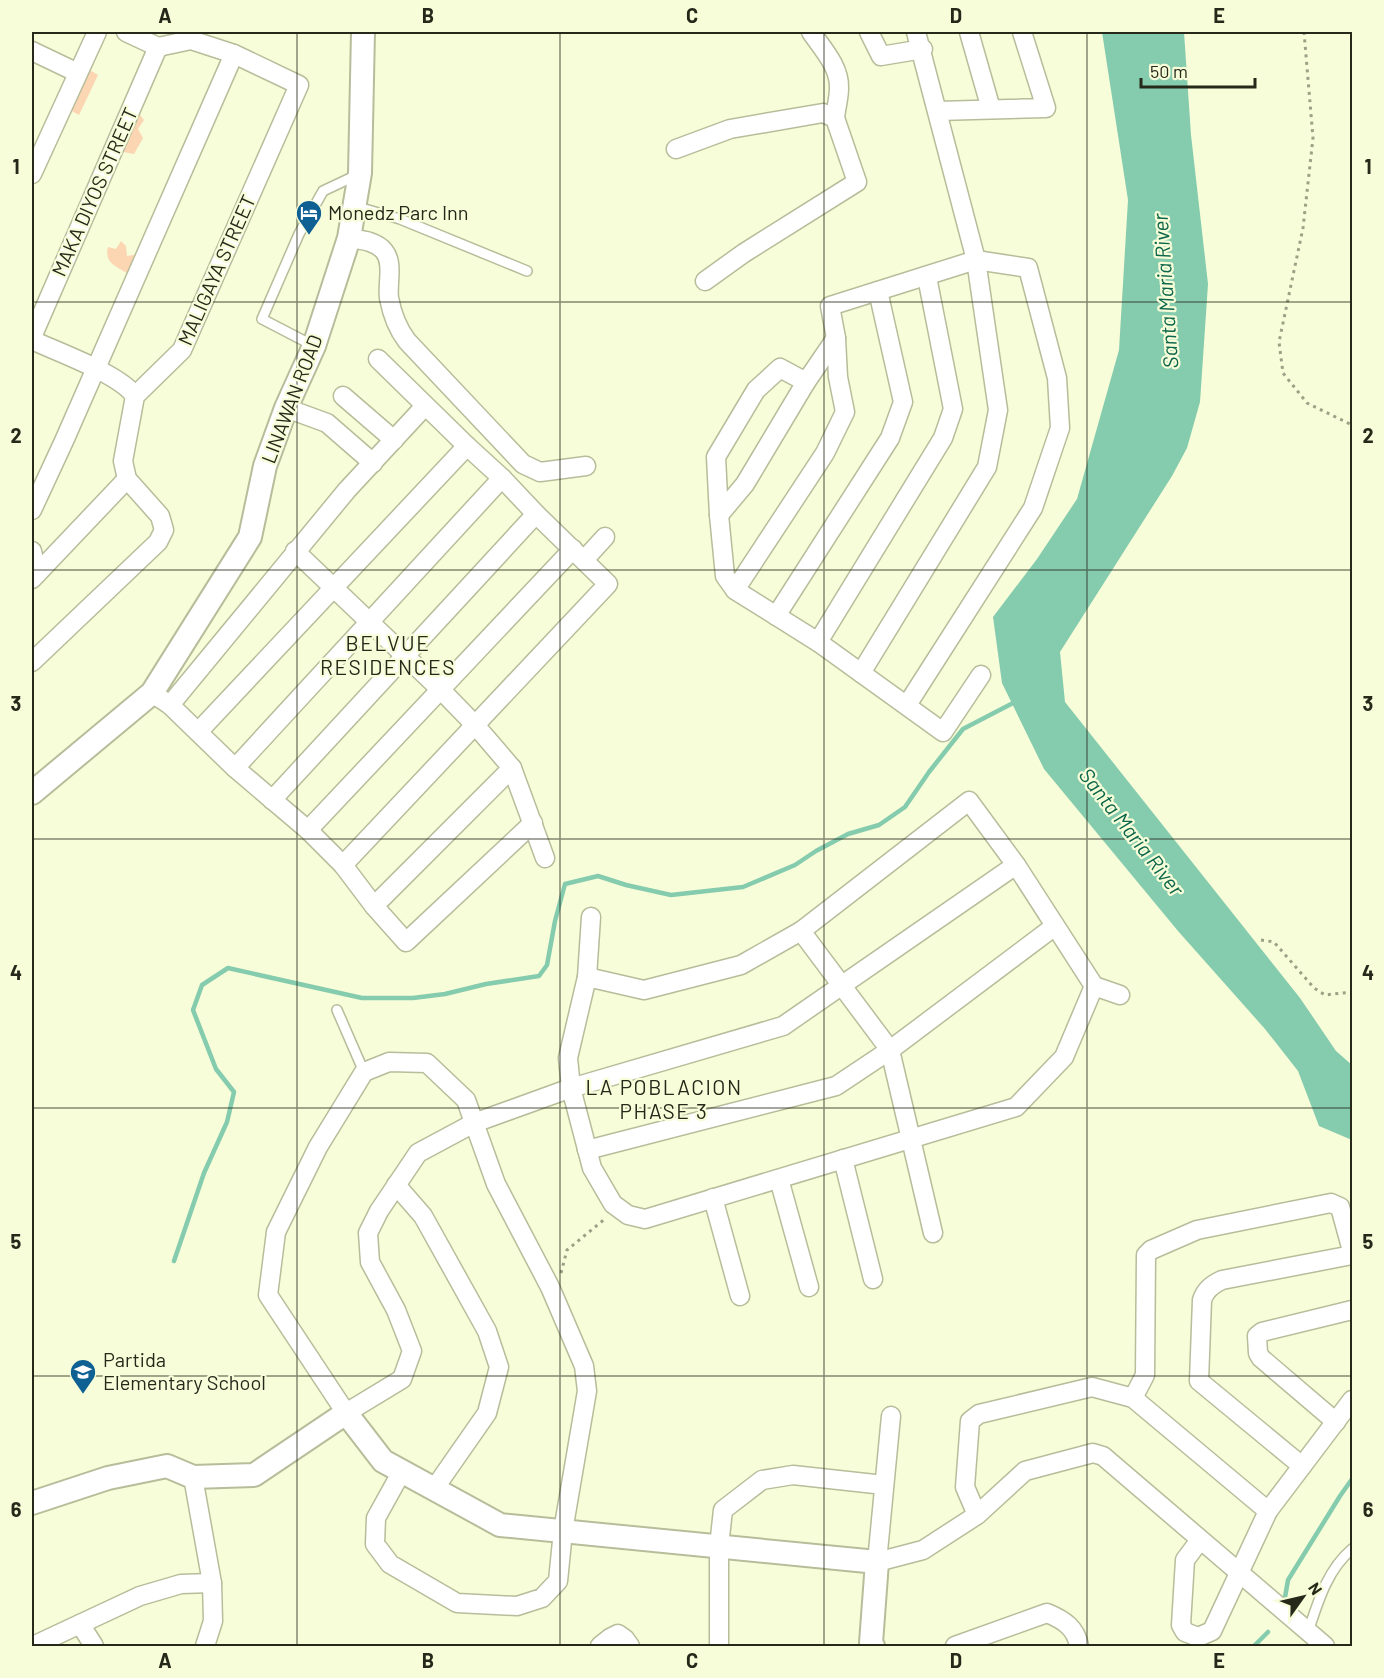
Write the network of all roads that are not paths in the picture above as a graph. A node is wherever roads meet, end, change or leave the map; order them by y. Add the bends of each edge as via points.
1 (97, 32) edge
2 (126, 32) edge
3 (361, 32) edge
4 (811, 32) edge
5 (870, 32) edge
6 (916, 32) edge
7 (969, 32) edge
8 (1022, 32) edge
9 (158, 47) junction
10 (922, 49) junction
11 (32, 51) edge
12 (234, 54) junction
13 (78, 73) junction
14 (991, 109) junction
15 (938, 111) junction
16 (835, 118) junction
17 (40, 135) edge
18 (676, 149) dead end
19 (360, 173) junction
20 (32, 174) edge
21 (354, 207) junction
22 (349, 238) junction
23 (976, 260) junction
24 (527, 271) dead end
25 (927, 277) junction
26 (705, 281) dead end
27 (878, 291) junction
28 (836, 338) junction
29 (32, 339) edge
30 (314, 346) junction
31 (378, 359) dead end
32 (96, 369) junction
33 (806, 381) junction
34 (135, 396) junction
35 (343, 396) dead end
36 (424, 406) junction
37 (286, 408) junction
38 (394, 440) junction
39 (466, 446) junction
40 (373, 463) junction
41 (586, 466) dead end
42 (502, 478) junction
43 (127, 479) junction
44 (32, 510) edge
45 (536, 514) junction
46 (719, 515) junction
47 (605, 537) dead end
48 (32, 551) edge
49 (295, 551) junction
50 (579, 554) junction
51 (34, 576) edge
52 (334, 586) junction
53 (735, 590) junction
54 (776, 616) junction
55 (370, 621) junction
56 (818, 642) junction
57 (405, 655) junction
58 (32, 662) edge
59 (861, 674) junction
60 (981, 675) dead end
61 (442, 691) junction
62 (161, 699) junction
63 (907, 705) junction
64 (476, 726) junction
65 (198, 732) junction
66 (235, 768) junction
67 (513, 768) junction
68 (32, 792) edge
69 (272, 800) junction
70 (533, 823) junction
71 (308, 830) junction
72 (545, 858) dead end
73 (343, 865) junction
74 (1016, 865) junction
75 (374, 906) junction
76 (591, 917) dead end
77 (1055, 926) junction
78 (801, 931) junction
79 (587, 977) junction
80 (1094, 986) junction
81 (842, 987) junction
82 (1120, 995) dead end
83 (338, 1010) dead end
84 (890, 1050) junction
85 (364, 1072) junction
86 (571, 1088) junction
87 (474, 1123) junction
88 (910, 1138) junction
89 (587, 1150) junction
90 (843, 1159) junction
91 (779, 1179) junction
92 (396, 1185) junction
93 (713, 1198) junction
94 (933, 1233) dead end
95 (1353, 1251) edge
96 (1353, 1256) edge
97 (873, 1279) dead end
98 (809, 1287) dead end
99 (740, 1296) dead end
100 (1353, 1310) edge
101 (1133, 1398) junction
102 (1353, 1400) edge
103 (346, 1413) junction
104 (891, 1416) dead end
105 (1336, 1422) junction
106 (1302, 1466) junction
107 (402, 1471) junction
108 (193, 1477) junction
109 (884, 1485) junction
110 (434, 1489) junction
111 (32, 1503) edge
112 (1268, 1511) junction
113 (977, 1515) junction
114 (562, 1531) junction
115 (1200, 1540) junction
116 (719, 1546) junction
117 (1353, 1549) edge
118 (877, 1562) junction
119 (1239, 1573) junction
120 (212, 1583) junction
121 (80, 1624) junction
122 (1308, 1632) junction
123 (975, 1643) edge
124 (33, 1647) edge
125 (94, 1647) edge
126 (205, 1647) edge
127 (600, 1647) edge
128 (630, 1647) edge
129 (719, 1647) edge
130 (873, 1647) edge
131 (955, 1647) edge
132 (1079, 1647) edge
133 (1325, 1647) edge

1 - 13 street
2 - 9 street
3 - 19 street, LINAWAN ROAD
4 - 16 street via 836,73 839,87
5 - 10 street via 881,56
6 - 10 street
7 - 14 street
8 - 14 street via 1046,108
9 - 12 street via 191,40
9 - 29 street, MAKA DIYOS STREET
10 - 15 street
11 - 13 street
12 - 32 street
12 - 34 street, MALIGAYA STREET via 299,85 182,350
13 - 17 street
14 - 15 street
15 - 23 street
16 - 18 street via 823,113 730,129
16 - 26 street via 856,182
17 - 20 street
19 - 21 street, LINAWAN ROAD
19 - 30 lane via 323,191 299,234 262,319
21 - 22 street, LINAWAN ROAD
21 - 24 lane via 400,219
22 - 30 street, LINAWAN ROAD
22 - 41 street via 374,244 385,252 389,262 389,296 397,327 523,464 540,472
23 - 25 street
23 - 59 street via 998,410 987,467
23 - 63 street via 1029,268 1057,378 1060,428 1034,508
25 - 27 street
25 - 56 street via 952,409 943,438
27 - 28 street via 830,306
27 - 54 street via 903,402 890,438
28 - 33 street
28 - 53 street via 845,412 825,453
29 - 32 street
30 - 37 street, LINAWAN ROAD
31 - 36 street
32 - 34 street via 129,387
32 - 44 street
33 - 46 street via 745,484
33 - 46 street via 780,368 756,390 716,457
34 - 43 street via 123,461
35 - 38 street
36 - 38 street
36 - 39 street
37 - 40 street via 327,423
37 - 62 street, LINAWAN ROAD via 265,466 250,537
38 - 40 street
39 - 42 street
39 - 52 street
40 - 49 street
42 - 45 street
42 - 55 street
43 - 51 street
43 - 58 street via 160,516 164,530 158,542
45 - 50 street
45 - 57 street
46 - 53 street via 725,576
47 - 50 street
48 - 51 street
49 - 52 street
49 - 62 street
50 - 61 street
50 - 64 street via 608,584
52 - 55 street
52 - 65 street
53 - 54 street
54 - 56 street
55 - 57 street
55 - 66 street
56 - 59 street
57 - 61 street
57 - 69 street
59 - 63 street
60 - 63 street via 943,732
61 - 64 street
61 - 71 street
62 - 65 street
62 - 68 street, LINAWAN ROAD
64 - 67 street
64 - 73 street
65 - 66 street
66 - 69 street
67 - 70 street
67 - 75 street
69 - 71 street
70 - 72 street
70 - 75 street via 406,942
71 - 73 street
73 - 75 street
74 - 77 street
74 - 78 street via 969,801
74 - 81 street
76 - 79 street
77 - 80 street
77 - 84 street
78 - 79 street via 741,965 644,990
78 - 81 street
79 - 86 street via 568,1058
80 - 82 street
80 - 88 street via 1064,1057 1016,1107
81 - 84 street
81 - 86 street via 783,1026
83 - 85 lane
84 - 88 street
84 - 89 street via 836,1086
85 - 87 street via 388,1062 427,1063 466,1100
85 - 103 street via 318,1148 276,1232 268,1295
86 - 87 street
86 - 89 street
87 - 92 street via 418,1153
87 - 114 street via 496,1184 550,1287 584,1366 587,1391
88 - 90 street
88 - 94 street
89 - 93 street via 591,1168 613,1204 628,1215 645,1219
90 - 91 street
90 - 97 street
91 - 93 street
91 - 98 street
92 - 103 street via 368,1233 370,1262 396,1310 412,1351 402,1379
92 - 110 street via 423,1216 487,1331 499,1367 487,1413
93 - 99 street
95 - 101 street via 1340,1208 1331,1203 1197,1230 1151,1250 1146,1255 1145,1375
96 - 106 street via 1222,1280 1203,1294 1199,1380
100 - 105 street via 1257,1336 1261,1358
101 - 112 street
101 - 113 street via 1092,1387 974,1417 970,1421 965,1487
102 - 105 street
103 - 107 street via 383,1461
103 - 108 street via 254,1475
104 - 109 street
105 - 106 street
106 - 112 street
107 - 110 street
107 - 114 street via 376,1518 375,1544 390,1564 458,1603 518,1606 542,1598 558,1581
108 - 111 street via 167,1466 108,1478
108 - 120 street
109 - 116 street via 793,1475 762,1480 723,1510
109 - 118 street
110 - 114 street via 500,1525
112 - 119 street
113 - 115 street via 1024,1471 1093,1453 1103,1456
113 - 118 street via 923,1550
114 - 116 street
115 - 119 street
115 - 119 street via 1185,1560 1181,1626 1185,1632 1198,1637 1212,1631
116 - 118 street
116 - 129 street
117 - 122 lane via 1324,1586
118 - 130 street
119 - 122 street
120 - 121 street via 181,1584 140,1596
120 - 126 street via 213,1621
121 - 124 street
121 - 125 street
122 - 133 street
123 - 131 street
123 - 132 street via 1047,1613 1062,1619 1077,1634
127 - 128 street via 618,1634

